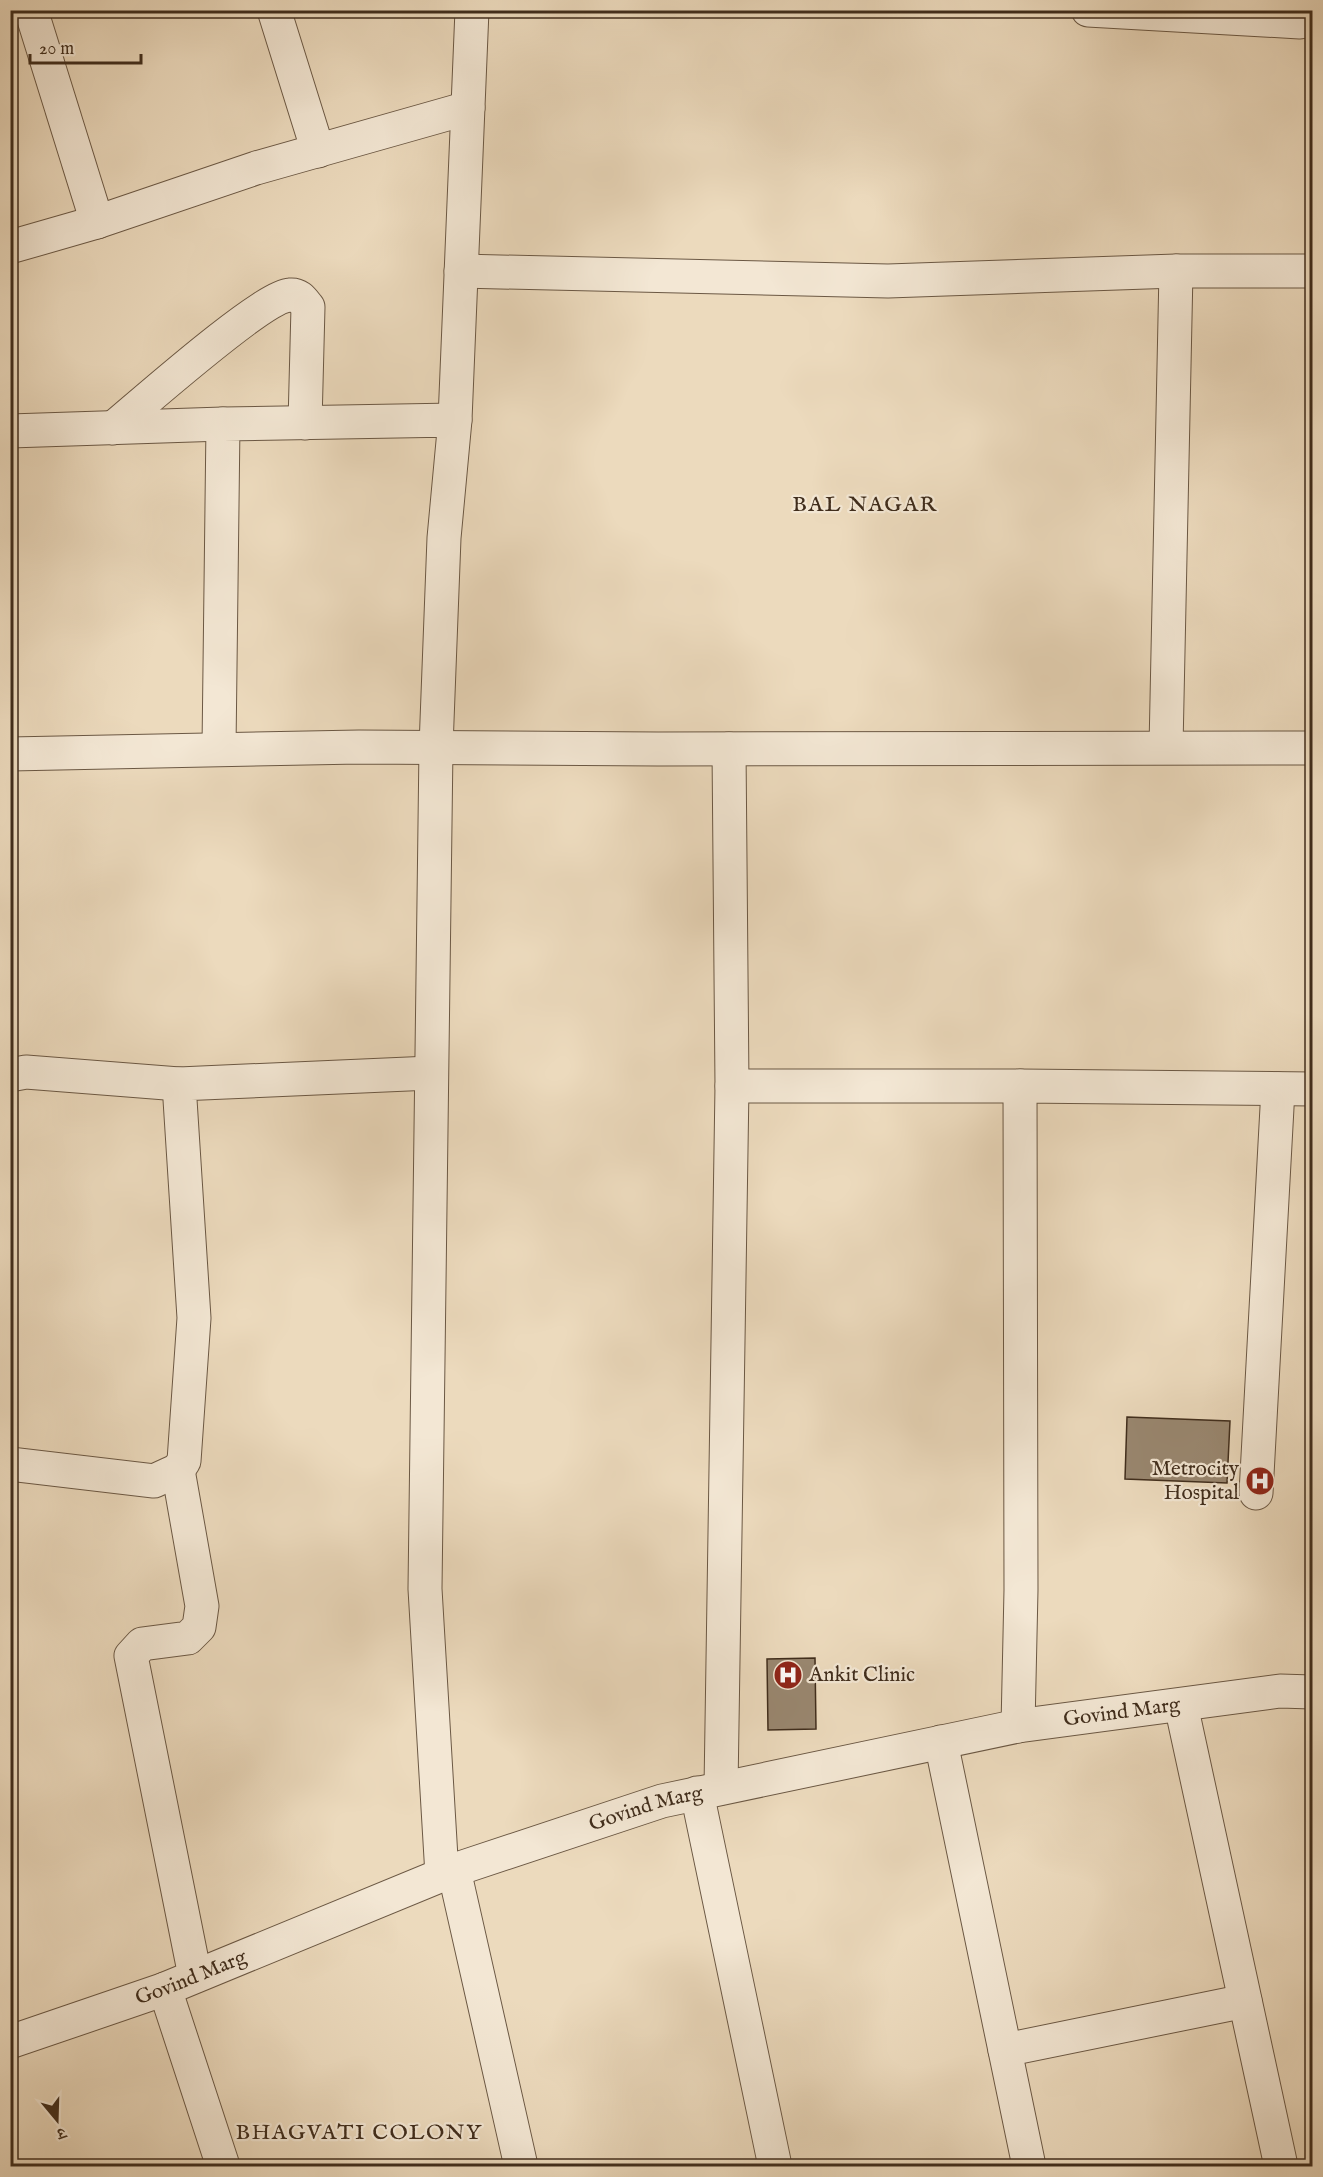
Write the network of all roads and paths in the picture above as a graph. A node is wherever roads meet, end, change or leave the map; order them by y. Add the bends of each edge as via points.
1 (31, 10) edge
2 (274, 10) edge
3 (471, 10) edge
4 (1088, 10) edge
5 (1303, 10) edge
6 (468, 108) junction
7 (318, 151) junction
8 (97, 222) junction
9 (10, 247) edge
10 (461, 271) junction
11 (1176, 271) junction
12 (1312, 271) edge
13 (455, 420) junction
14 (306, 423) junction
15 (223, 424) junction
16 (113, 428) junction
17 (10, 431) edge
18 (436, 747) junction
19 (1166, 747) junction
20 (219, 748) junction
21 (1312, 748) edge
22 (729, 749) junction
23 (10, 754) edge
24 (431, 1073) junction
25 (10, 1075) edge
26 (179, 1084) junction
27 (732, 1086) junction
28 (1020, 1086) junction
29 (1278, 1089) junction
30 (1312, 1089) edge
31 (10, 1464) edge
32 (178, 1470) junction
33 (1256, 1493) dead end
34 (1312, 1692) edge
35 (1180, 1705) junction
36 (1018, 1726) junction
37 (941, 1742) junction
38 (709, 1791) junction
39 (448, 1873) junction
40 (195, 1976) junction
41 (165, 1989) junction
42 (1245, 2001) junction
43 (10, 2042) edge
44 (1005, 2050) junction
45 (223, 2166) edge
46 (521, 2166) edge
47 (775, 2166) edge
48 (1029, 2166) edge
49 (1281, 2166) edge

1 - 8 street
2 - 7 street
3 - 6 street
4 - 5 street via 1300,22
6 - 7 street
6 - 10 street
7 - 8 street
8 - 9 street
10 - 11 street via 888,281
10 - 13 street
11 - 12 street
11 - 19 street
13 - 14 street
13 - 18 street via 444,538
14 - 15 street
14 - 16 street via 308,307 301,297 292,295 279,298 244,320
15 - 16 street
15 - 20 street
16 - 17 street
18 - 20 street
18 - 22 street
18 - 24 street
19 - 21 street
19 - 22 street
20 - 23 street
22 - 27 street
24 - 26 street
24 - 39 street via 425,1589
25 - 26 street via 26,1072
26 - 32 street via 194,1318 184,1461
27 - 28 street
27 - 38 street
28 - 29 street
28 - 36 street
29 - 30 street
29 - 33 street
31 - 32 street via 154,1481
32 - 40 street via 202,1606 199,1627 188,1638 142,1644 131,1656
34 - 35 street, Govind Marg via 1280,1691
35 - 36 street, Govind Marg
35 - 42 street
36 - 37 street, Govind Marg
37 - 38 street, Govind Marg
37 - 44 street
38 - 39 street, Govind Marg via 662,1801
38 - 47 street
39 - 40 street, Govind Marg
39 - 46 street
40 - 41 street, Govind Marg
41 - 43 street, Govind Marg
41 - 45 street
42 - 44 street
42 - 49 street
44 - 48 street

